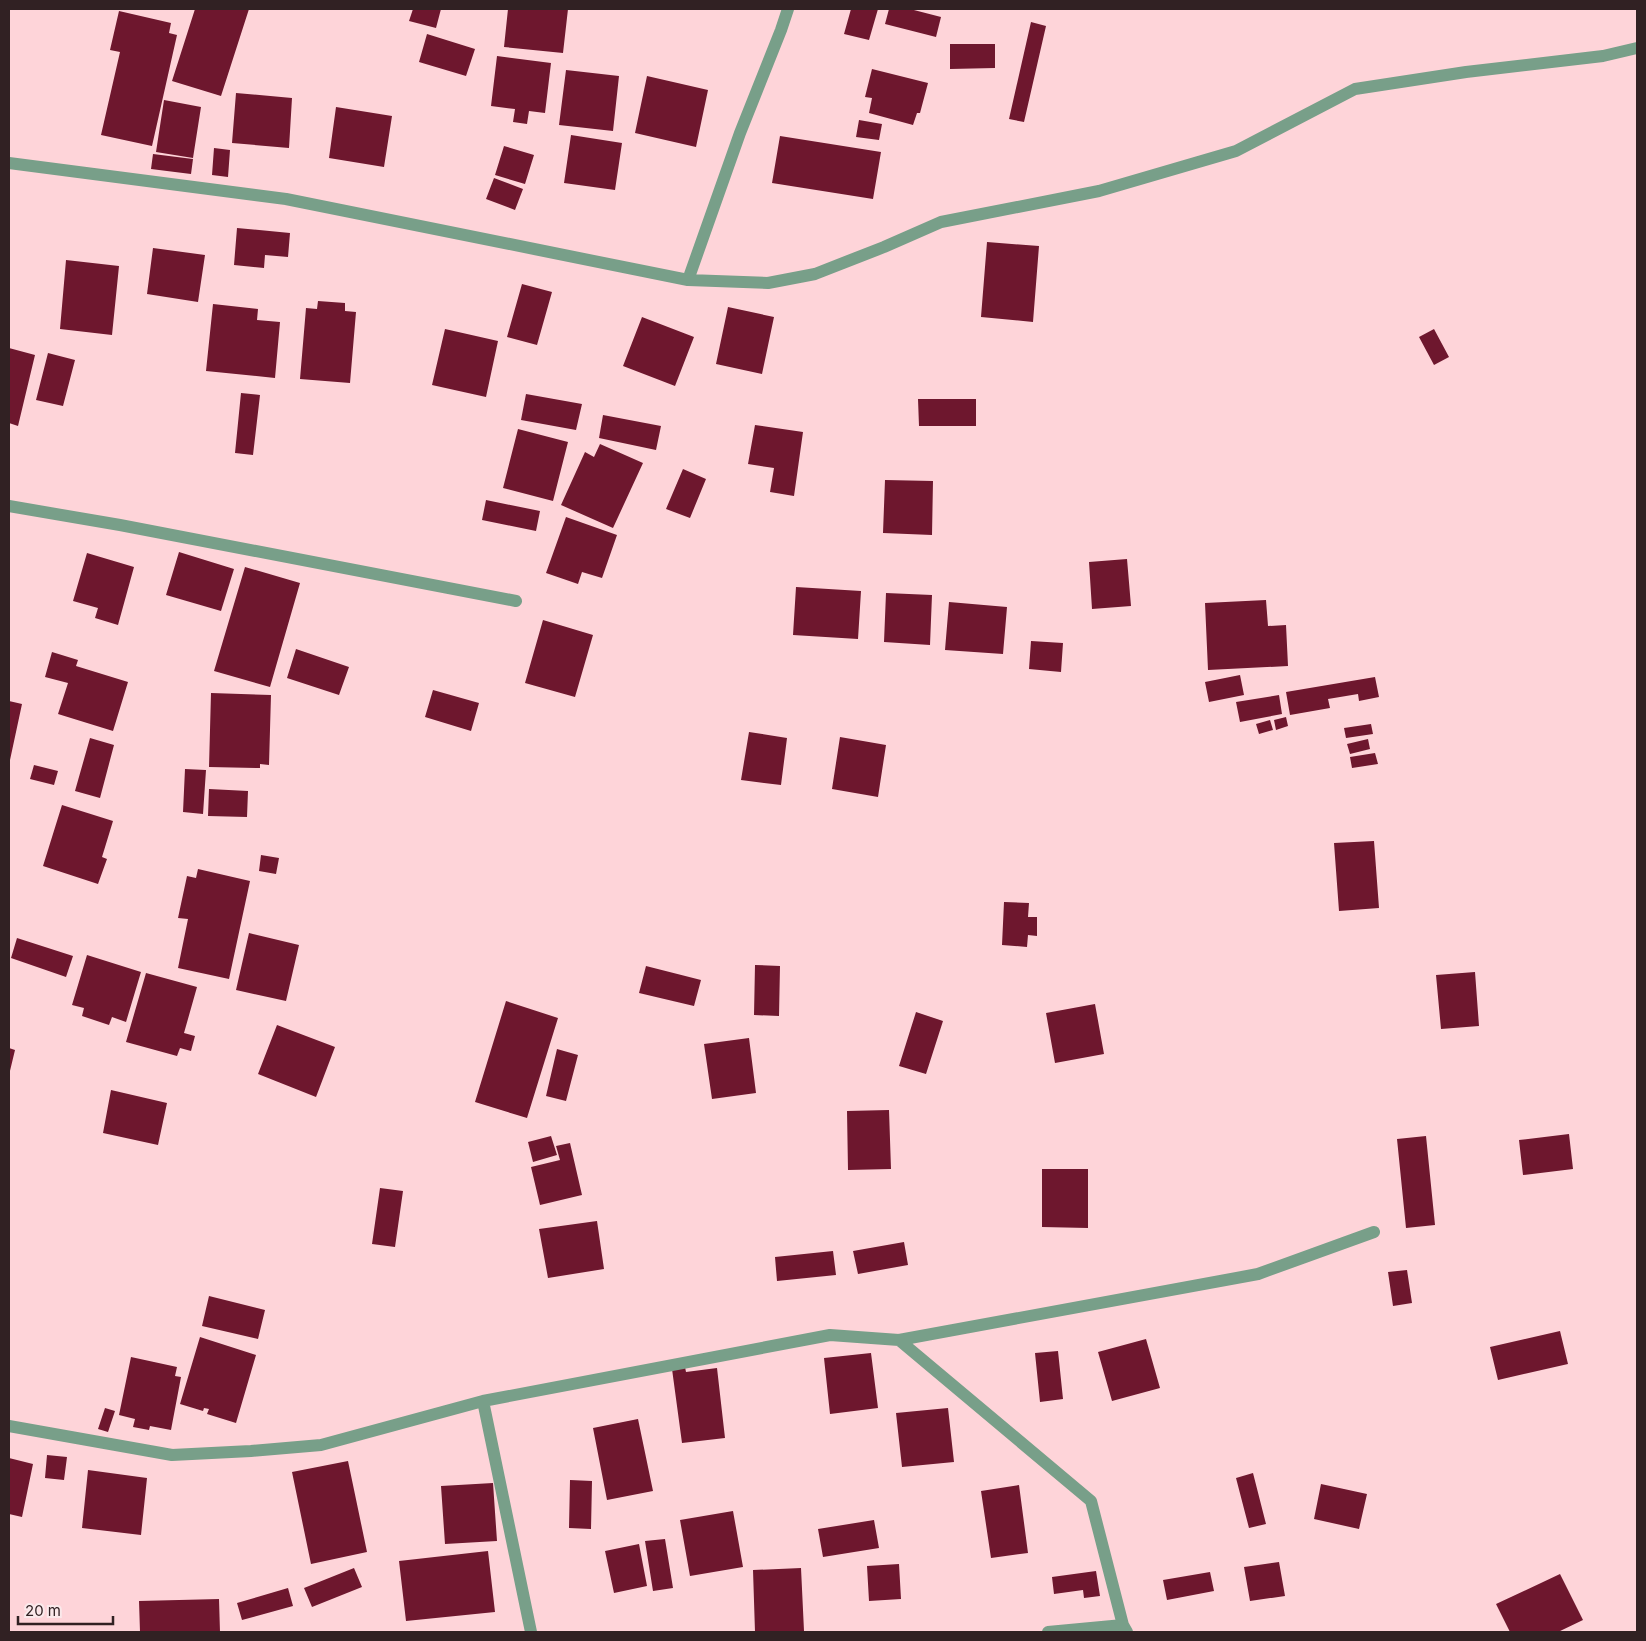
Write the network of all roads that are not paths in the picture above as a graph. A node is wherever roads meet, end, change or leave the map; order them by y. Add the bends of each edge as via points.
1 (788, 9) edge
2 (1637, 48) edge
3 (9, 163) edge
4 (688, 280) junction
5 (9, 506) edge
6 (516, 600) dead end
7 (1374, 1232) dead end
8 (899, 1340) junction
9 (483, 1401) junction
10 (9, 1426) edge
11 (1125, 1629) edge
12 (531, 1632) edge
13 (1048, 1632) edge

1 - 4 street
2 - 4 street via 1603,56 1355,89 1236,152 1099,191 941,222 814,274 768,283
3 - 4 street via 286,200
5 - 6 street
7 - 8 street via 1258,1274
8 - 9 street via 830,1335
8 - 11 street via 1091,1502
9 - 10 street via 322,1445 251,1451 172,1454
9 - 12 street
11 - 13 street

